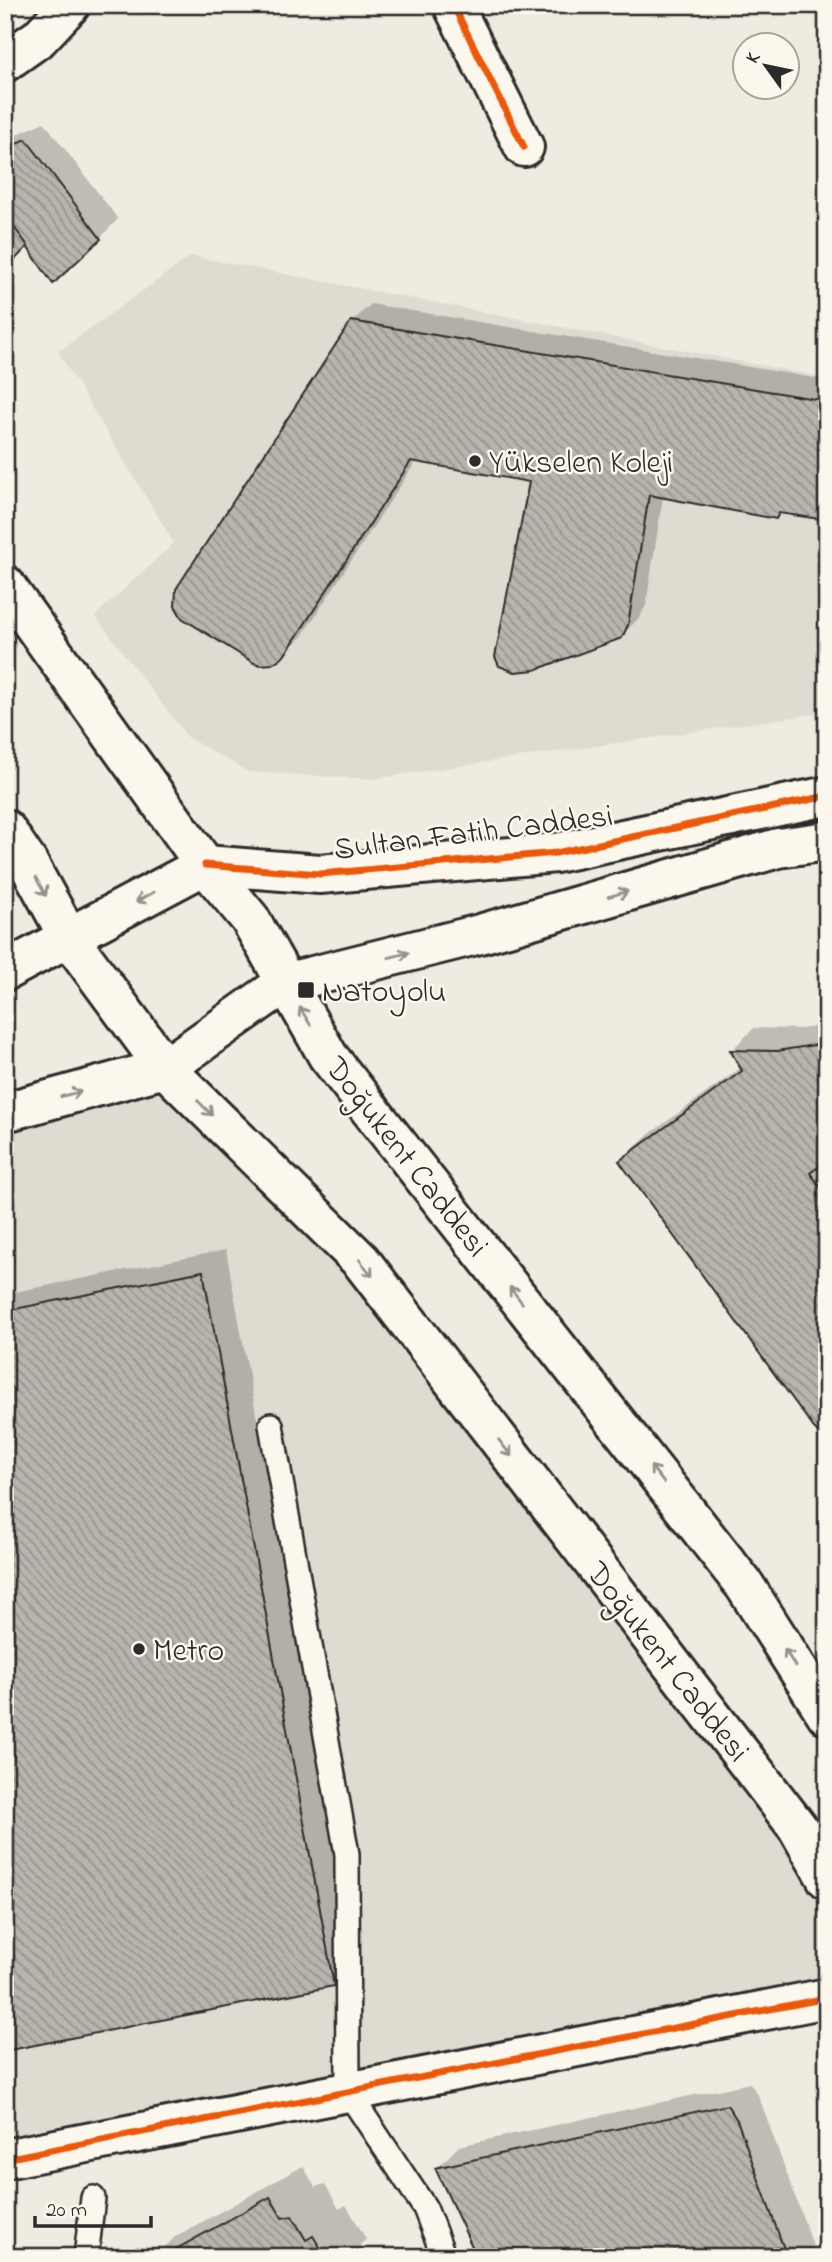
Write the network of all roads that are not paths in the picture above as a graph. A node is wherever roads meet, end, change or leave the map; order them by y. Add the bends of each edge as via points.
1 (70, 5) edge
2 (453, 5) edge
3 (5, 62) edge
4 (524, 148) dead end
5 (5, 585) edge
6 (827, 796) edge
7 (5, 829) edge
8 (827, 841) edge
9 (205, 865) junction
10 (69, 938) junction
11 (5, 971) edge
12 (285, 983) junction
13 (166, 1068) junction
14 (5, 1112) edge
15 (271, 1425) dead end
16 (827, 1715) edge
17 (827, 1880) edge
18 (827, 1998) edge
19 (348, 2092) junction
20 (5, 2159) edge
21 (93, 2197) dead end
22 (86, 2257) edge
23 (444, 2257) edge

1 - 3 main road via 39,38
2 - 4 main road
5 - 9 main road, Doğukent Caddesi
6 - 9 main road, Sultan Fatih Caddesi via 555,853 320,874
7 -> 10 main road, Doğukent Caddesi
12 -> 8 main road via 480,934 778,848
9 -> 10 main road
9 - 12 main road, Doğukent Caddesi via 250,919
10 - 11 main road
10 - 13 main road, Doğukent Caddesi
12 - 13 main road
16 -> 12 main road, Doğukent Caddesi via 745,1586 328,1056
14 -> 13 main road
13 -> 17 main road, Doğukent Caddesi via 361,1262 798,1828
15 - 19 lane via 347,1854
18 - 19 main road
19 - 20 main road
19 - 23 lane via 425,2208
21 - 22 lane

